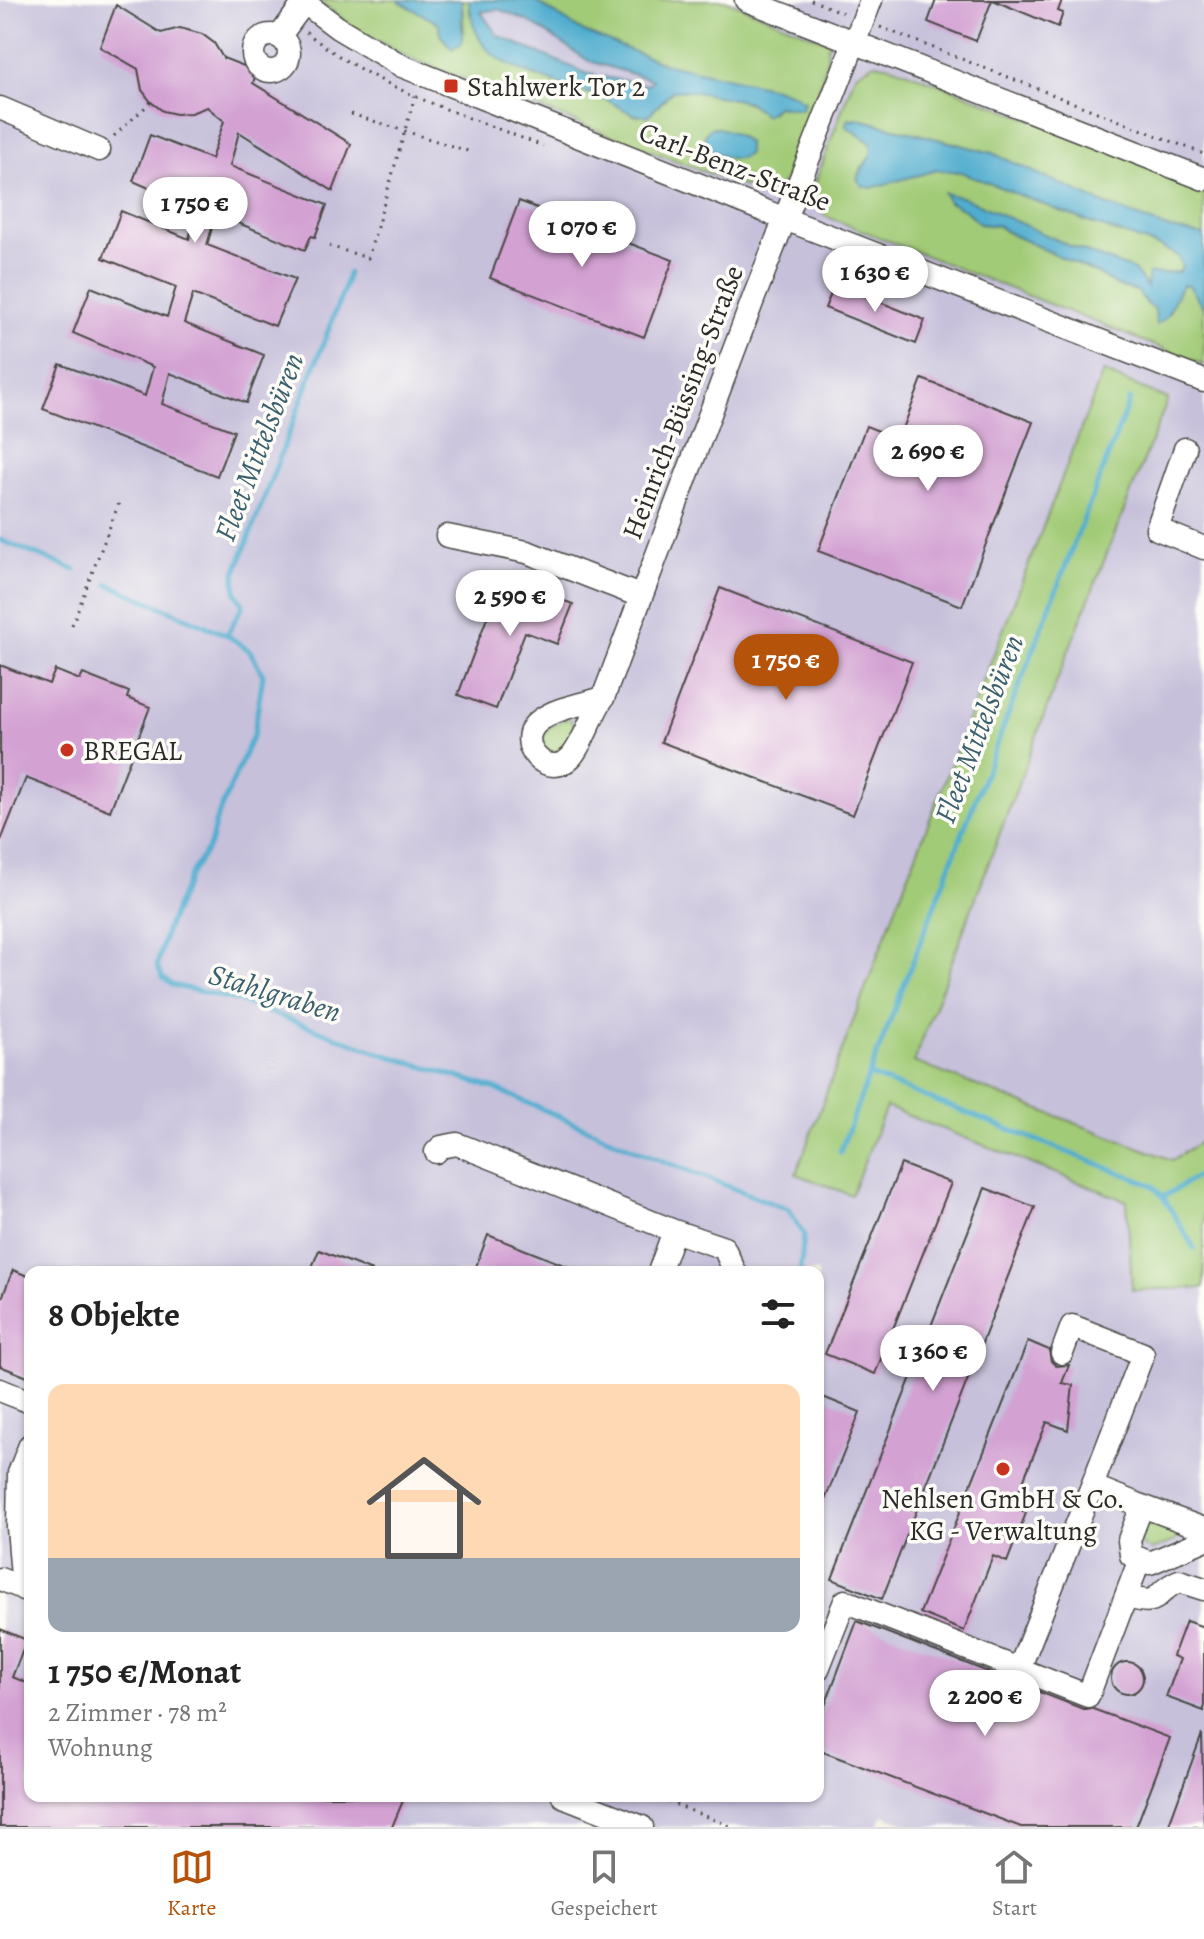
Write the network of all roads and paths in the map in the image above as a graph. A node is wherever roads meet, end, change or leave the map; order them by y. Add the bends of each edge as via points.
1 (746, 0) edge
2 (811, 0) edge
3 (303, 2) edge
4 (867, 10) edge
5 (279, 37) dead end
6 (855, 42) junction
7 (415, 96) dead end
8 (151, 102) dead end
9 (0, 108) edge
10 (351, 114) dead end
11 (405, 132) junction
12 (99, 150) joint
13 (471, 152) dead end
14 (1204, 154) edge
15 (1204, 179) edge
16 (785, 219) junction
17 (329, 246) dead end
18 (1204, 381) edge
19 (1185, 449) dead end
20 (119, 503) dead end
21 (447, 536) dead end
22 (1204, 548) edge
23 (640, 596) junction
24 (72, 625) dead end
25 (603, 698) dead end
26 (436, 1152) dead end
27 (674, 1231) junction
28 (661, 1266) edge
29 (732, 1266) edge
30 (1062, 1353) dead end
31 (0, 1390) edge
32 (24, 1400) edge
33 (24, 1460) edge
34 (1092, 1486) junction
35 (16, 1506) edge
36 (1142, 1506) junction
37 (1204, 1529) edge
38 (1204, 1540) edge
39 (1140, 1559) junction
40 (24, 1567) edge
41 (0, 1579) edge
42 (24, 1589) edge
43 (1204, 1589) edge
44 (1126, 1596) junction
45 (824, 1654) edge
46 (1019, 1669) junction
47 (578, 1802) edge
48 (668, 1802) edge
49 (642, 1827) edge
50 (733, 1827) edge

1 - 6 street
2 - 4 path
3 - 5 street
3 - 16 street, Carl-Benz-Straße via 402,66
4 - 6 street, Heinrich-Büssing-Straße
4 - 14 path
6 - 15 street
6 - 16 street, Heinrich-Büssing-Straße
7 - 11 path
8 - 12 path
9 - 12 street
10 - 11 path
11 - 13 path
11 - 17 path via 368,258
16 - 18 street, Carl-Benz-Straße
16 - 23 street, Heinrich-Büssing-Straße
19 - 22 street via 1157,529
20 - 24 path
21 - 23 street via 527,552
23 - 25 street, Heinrich-Büssing-Straße
26 - 27 street via 457,1144
27 - 28 street
27 - 29 street via 724,1248
30 - 34 street via 1072,1326 1143,1354
31 - 32 street
33 - 35 street
34 - 36 street
34 - 46 street
35 - 40 street
36 - 37 street
36 - 39 street via 1129,1540 1131,1555
38 - 39 street via 1150,1563
39 - 44 street
41 - 42 street
43 - 44 street via 1179,1581 1149,1602
44 - 46 street via 1088,1696
45 - 46 street via 845,1601
47 - 49 street
48 - 50 path

